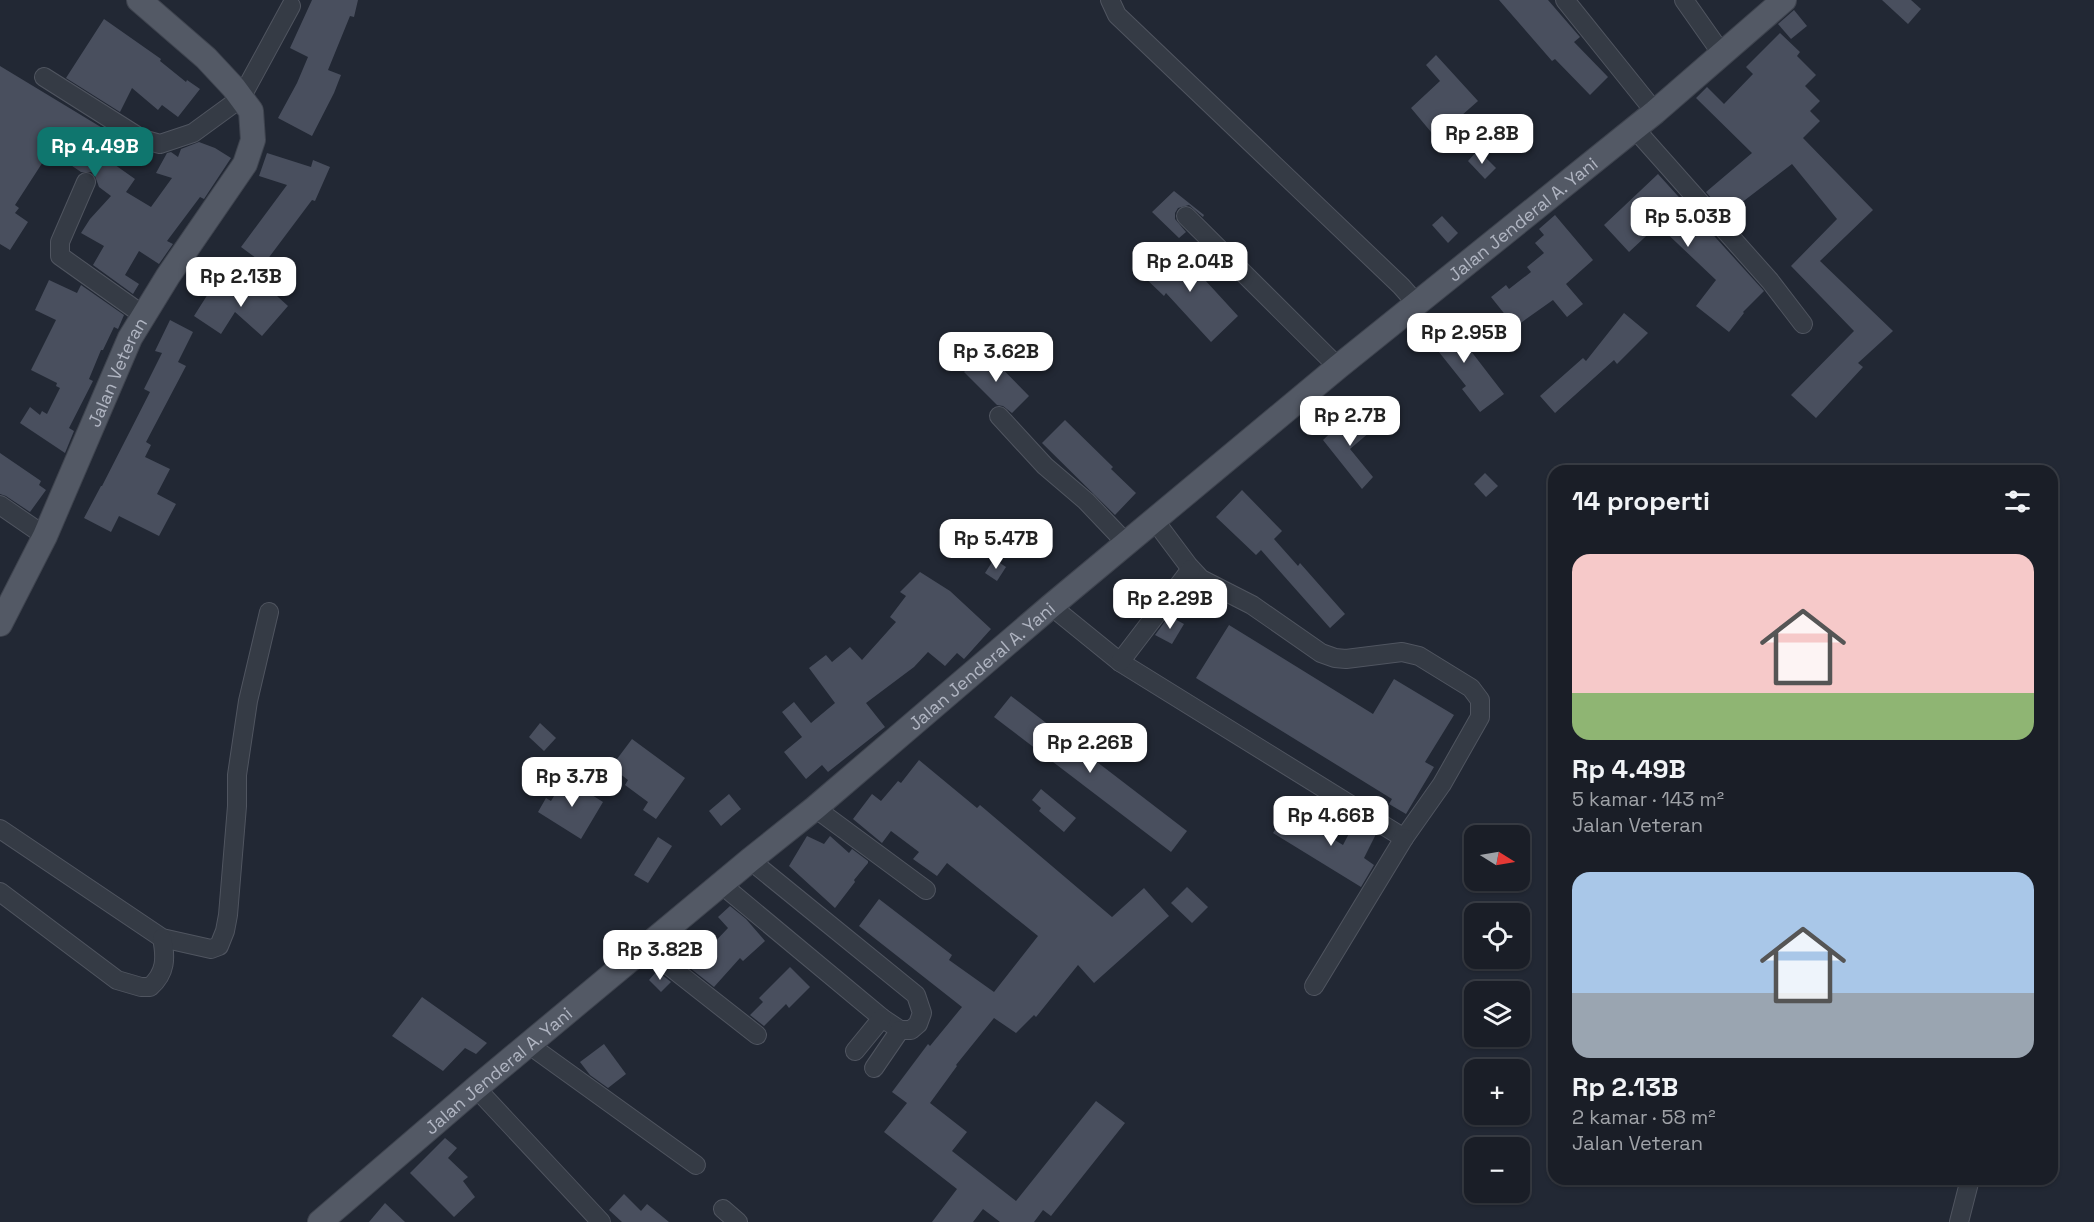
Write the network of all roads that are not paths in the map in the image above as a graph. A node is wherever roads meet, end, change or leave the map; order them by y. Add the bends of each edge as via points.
1 (139, 0) edge
2 (1110, 0) edge
3 (1565, 0) edge
4 (1684, 0) edge
5 (1784, 0) edge
6 (291, 6) dead end
7 (1722, 54) junction
8 (44, 77) dead end
9 (238, 93) junction
10 (1655, 112) junction
11 (1635, 129) junction
12 (86, 182) dead end
13 (1186, 216) dead end
14 (1418, 304) junction
15 (143, 315) junction
16 (1803, 324) dead end
17 (1338, 367) junction
18 (999, 416) dead end
19 (0, 505) edge
20 (1155, 521) junction
21 (45, 536) junction
22 (1127, 544) junction
23 (1191, 569) junction
24 (1051, 606) junction
25 (269, 612) dead end
26 (0, 624) edge
27 (1120, 662) junction
28 (815, 808) junction
29 (0, 830) edge
30 (1404, 838) junction
31 (750, 860) junction
32 (721, 884) junction
33 (926, 890) dead end
34 (0, 892) edge
35 (162, 938) junction
36 (645, 947) junction
37 (1314, 986) dead end
38 (882, 1018) junction
39 (900, 1030) junction
40 (757, 1035) dead end
41 (528, 1044) junction
42 (855, 1051) dead end
43 (874, 1068) dead end
44 (476, 1088) junction
45 (696, 1165) dead end
46 (1968, 1185) edge
47 (723, 1209) dead end
48 (320, 1222) edge
49 (601, 1222) edge
50 (738, 1222) edge
51 (1959, 1222) edge

1 - 9 main road, Jalan Veteran via 206,58
2 - 14 street via 1117,15
3 - 10 street
4 - 7 street
5 - 7 main road, Jalan Jenderal A. Yani
6 - 9 street
7 - 10 main road, Jalan Jenderal A. Yani
8 - 9 street via 142,139 160,144 193,133
9 - 15 main road, Jalan Veteran via 251,111 253,140 245,164
10 - 11 main road, Jalan Jenderal A. Yani
11 - 14 main road, Jalan Jenderal A. Yani
11 - 16 street via 1770,281
12 - 15 street via 60,242 60,256
13 - 17 street
14 - 17 main road, Jalan Jenderal A. Yani
15 - 21 main road, Jalan Veteran
17 - 20 main road, Jalan Jenderal A. Yani
18 - 22 street
19 - 21 street
20 - 22 main road, Jalan Jenderal A. Yani
20 - 23 street
21 - 26 main road, Jalan Veteran
22 - 24 main road, Jalan Jenderal A. Yani
23 - 27 street
23 - 30 street via 1201,579 1252,605 1321,652 1346,659 1402,652 1419,656 1477,694 1480,717 1442,784
24 - 27 street
24 - 28 main road, Jalan Jenderal A. Yani
25 - 35 street via 248,701 237,775 225,931 216,949
27 - 30 street
28 - 31 main road, Jalan Jenderal A. Yani
28 - 33 street
29 - 35 street
30 - 37 street
31 - 32 main road, Jalan Jenderal A. Yani
31 - 39 street via 916,995 922,1013 918,1024 911,1030
32 - 36 main road, Jalan Jenderal A. Yani
32 - 38 street
34 - 35 street via 117,980 130,985 150,987 159,979 165,962
36 - 40 street
36 - 41 main road, Jalan Jenderal A. Yani
38 - 39 street
38 - 42 street
39 - 43 street
41 - 44 main road, Jalan Jenderal A. Yani
41 - 45 street
44 - 48 main road, Jalan Jenderal A. Yani
44 - 49 street
46 - 51 street
47 - 50 street

